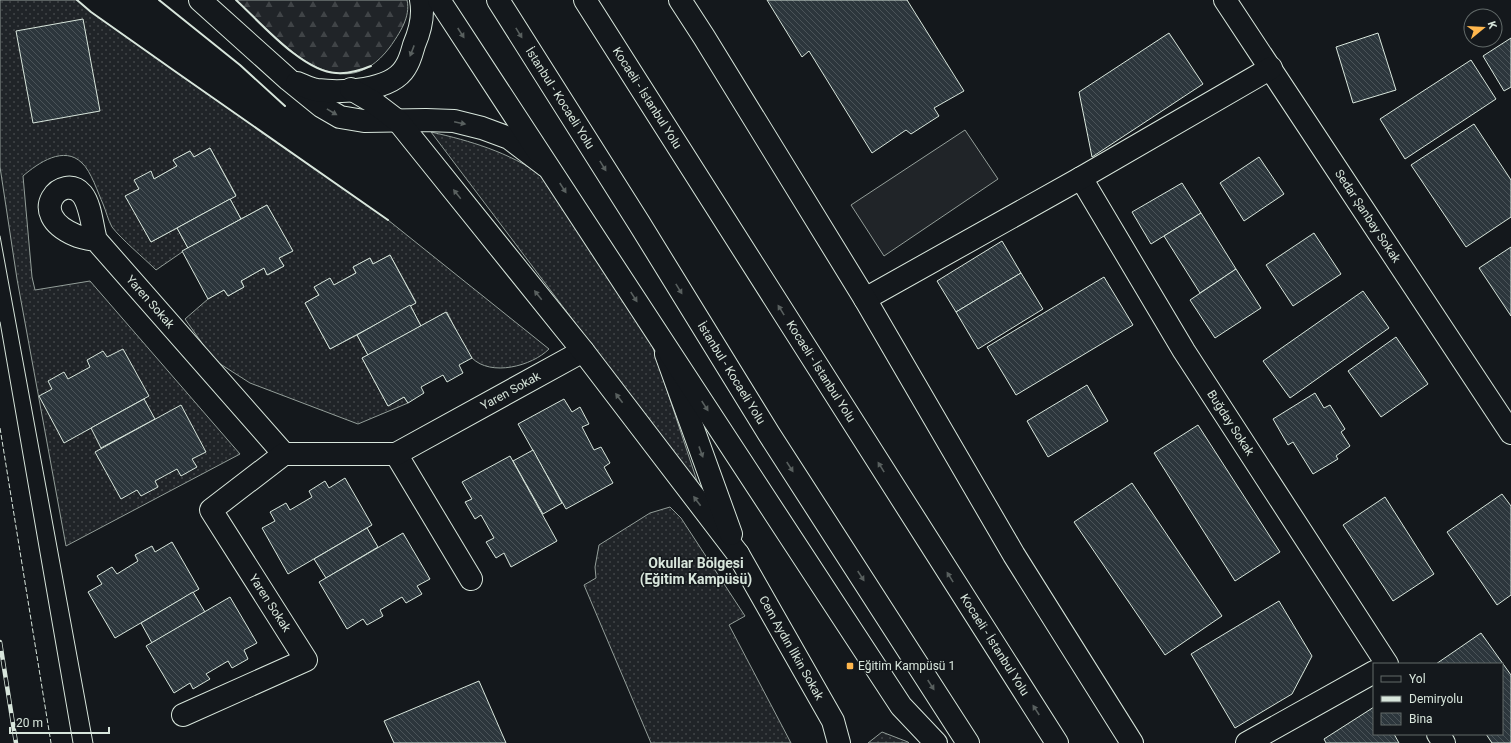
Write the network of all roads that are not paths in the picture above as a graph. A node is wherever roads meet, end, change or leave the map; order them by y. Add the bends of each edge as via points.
1 (200, 0) edge
2 (421, 0) edge
3 (440, 0) edge
4 (498, 0) edge
5 (585, 0) edge
6 (680, 0) edge
7 (1225, 0) edge
8 (1271, 68) junction
9 (290, 80) junction
10 (351, 90) junction
11 (398, 120) junction
12 (550, 169) junction
13 (1081, 178) junction
14 (96, 240) dead end
15 (864, 298) junction
16 (660, 336) junction
17 (583, 351) junction
18 (1511, 433) edge
19 (284, 454) junction
20 (396, 454) junction
21 (738, 554) junction
22 (471, 579) dead end
23 (1386, 663) edge
24 (1373, 673) edge
25 (183, 715) dead end
26 (839, 743) edge
27 (936, 743) edge
28 (968, 743) edge
29 (1057, 743) edge
30 (1132, 743) edge
31 (1247, 743) edge

1 - 9 main road
2 -> 10 main road via 418,35 405,68 387,83 367,89
3 -> 12 main road
4 -> 28 main road, İstanbul - Kocaeli Yolu via 769,434
29 -> 5 main road, Kocaeli - İstanbul Yolu
6 - 15 main road
7 - 8 main road, Sedar Şanbay Sokak
8 - 13 main road
8 - 18 main road, Sedar Şanbay Sokak
9 - 10 main road via 316,90
9 -> 11 main road via 321,106 340,117 364,121
10 - 11 main road
11 -> 12 main road via 454,121 482,128 509,138
17 -> 11 main road
12 -> 16 main road
13 - 15 main road
13 - 23 main road, Buğday Sokak via 1184,351
14 - 19 main road, Yaren Sokak
15 - 30 main road via 1014,555
16 -> 21 main road
16 -> 27 main road via 901,706
17 - 20 main road, Yaren Sokak
21 -> 17 main road
19 - 20 main road, Yaren Sokak
19 - 25 main road, Yaren Sokak via 211,510 306,660
20 - 22 main road
21 - 26 main road, Cem Aydın İlkin Sokak via 833,721
24 - 31 main road

